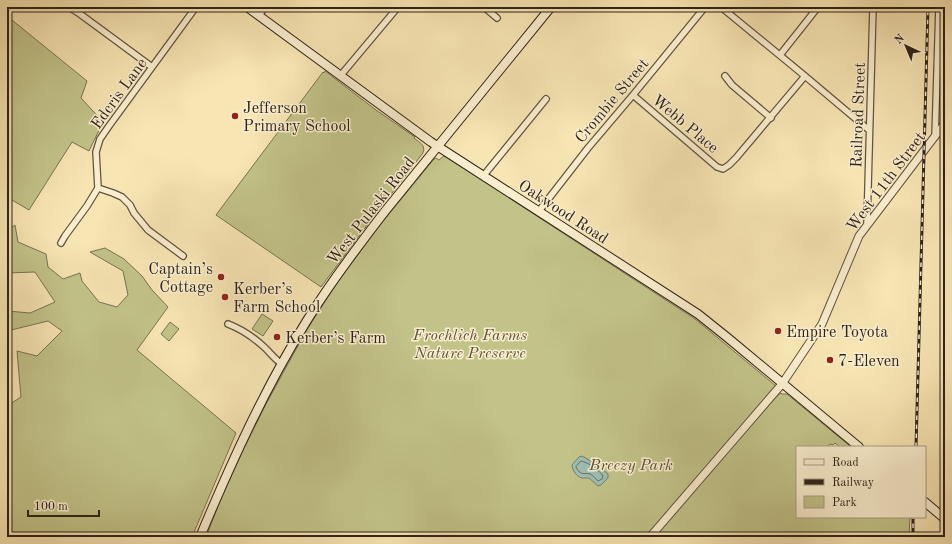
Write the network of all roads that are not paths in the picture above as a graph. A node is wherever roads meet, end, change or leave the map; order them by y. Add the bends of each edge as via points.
1 (68, 7) edge
2 (196, 7) edge
3 (248, 7) edge
4 (266, 7) edge
5 (398, 7) edge
6 (484, 7) edge
7 (551, 7) edge
8 (705, 7) edge
9 (721, 7) edge
10 (818, 7) edge
11 (873, 7) edge
12 (939, 7) edge
13 (259, 16) junction
14 (497, 18) dead end
15 (780, 55) junction
16 (152, 67) junction
17 (341, 75) junction
18 (725, 76) dead end
19 (805, 76) junction
20 (633, 95) junction
21 (546, 100) dead end
22 (771, 118) junction
23 (945, 123) edge
24 (869, 130) junction
25 (935, 137) junction
26 (438, 146) junction
27 (484, 175) junction
28 (98, 188) junction
29 (539, 211) junction
30 (867, 224) junction
31 (61, 243) dead end
32 (183, 256) dead end
33 (228, 324) dead end
34 (282, 364) junction
35 (782, 384) junction
36 (858, 446) edge
37 (926, 503) edge
38 (945, 519) edge
39 (200, 537) edge
40 (650, 537) edge

1 - 16 street
2 - 16 street, Edcris Lane
3 - 13 main road, Oakwood Road
4 - 13 street
5 - 17 street
6 - 14 street
7 - 26 main road, West Pulaski Road
8 - 20 street, Crombie Street
9 - 15 street
10 - 15 street
11 - 24 street, Railroad Street
12 - 25 street
13 - 17 main road, Oakwood Road
15 - 19 street
16 - 28 street, Edcris Lane via 100,139 96,152
17 - 26 main road, Oakwood Road
18 - 22 street
19 - 22 street
19 - 24 street
20 - 22 street, Webb Place via 723,169
20 - 29 street, Crombie Street
21 - 27 street
23 - 25 street, West 11th Street
24 - 30 street, Railroad Street
25 - 30 street, West 11th Street
26 - 27 main road, Oakwood Road
26 - 34 main road, West Pulaski Road via 362,241 319,302
27 - 29 main road, Oakwood Road
28 - 31 street
28 - 32 street via 122,197 148,230
29 - 35 main road, Oakwood Road via 698,314
30 - 35 street, West 11th Street via 853,248 822,324
33 - 34 street via 245,332
34 - 39 main road, West Pulaski Road via 235,456
35 - 36 main road, Oakwood Road
35 - 40 street, West 11th Street
37 - 38 main road

